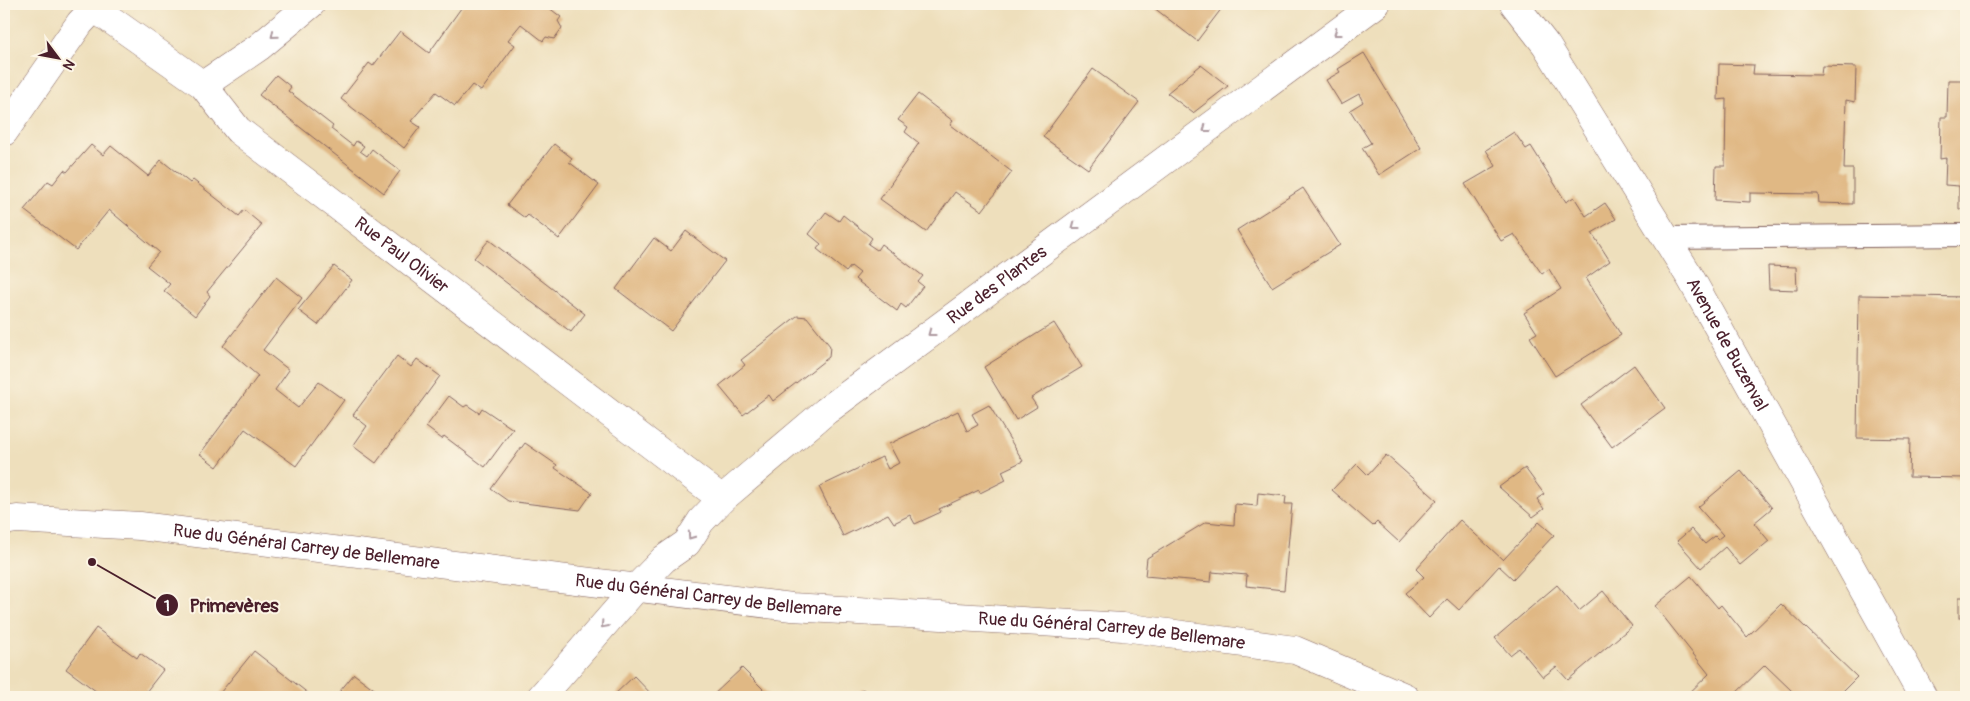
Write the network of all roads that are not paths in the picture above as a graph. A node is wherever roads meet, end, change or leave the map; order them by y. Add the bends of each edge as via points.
1 (311, 4) edge
2 (1376, 4) edge
3 (1514, 4) edge
4 (93, 6) edge
5 (203, 85) junction
6 (4, 132) edge
7 (1966, 235) edge
8 (1666, 238) junction
9 (722, 499) junction
10 (4, 521) edge
11 (636, 588) junction
12 (541, 697) edge
13 (1405, 697) edge
14 (1923, 697) edge

1 -> 5 street via 259,47
2 -> 9 street, Rue des Plantes via 826,411
3 - 8 street, Avenue de Buzenval via 1546,45
4 - 5 street, Rue Paul Olivier
4 - 6 street
5 - 9 street, Rue Paul Olivier via 238,130
7 - 8 lane
8 - 14 street, Avenue de Buzenval
9 -> 11 street, Rue des Plantes via 701,521 687,543 664,559
10 - 11 street, Rue du Général Carrey de Bellemare via 140,526
11 -> 12 street, Rue des Plantes
11 - 13 street, Rue du Général Carrey de Bellemare via 792,607 1123,627 1295,650

